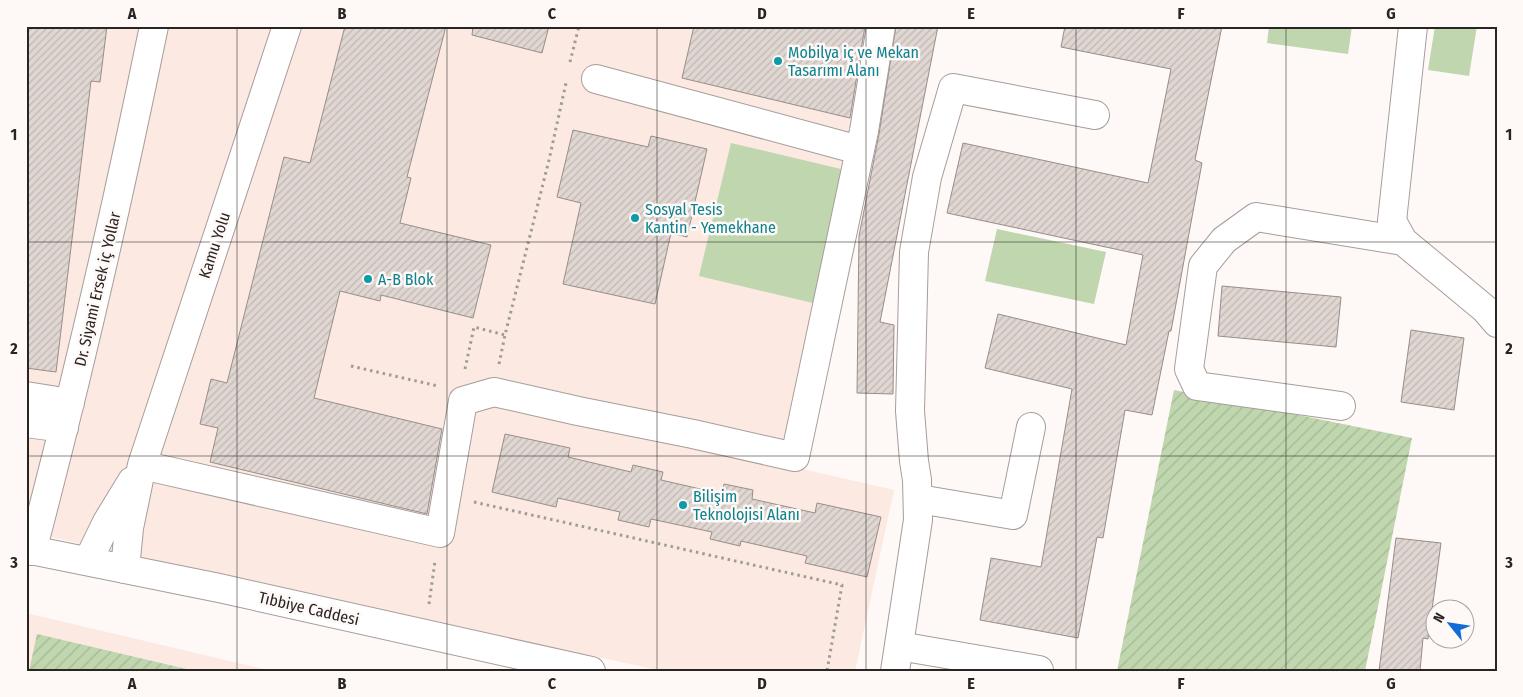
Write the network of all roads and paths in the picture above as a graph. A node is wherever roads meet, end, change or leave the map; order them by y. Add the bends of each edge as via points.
1 (134, 26) edge
2 (154, 26) edge
3 (287, 26) edge
4 (579, 26) edge
5 (882, 26) edge
6 (1413, 26) edge
7 (570, 63) dead end
8 (596, 79) dead end
9 (566, 82) dead end
10 (1095, 115) dead end
11 (859, 150) junction
12 (125, 167) junction
13 (1403, 241) junction
14 (1497, 323) edge
15 (474, 327) dead end
16 (505, 335) junction
17 (351, 366) dead end
18 (437, 385) dead end
19 (494, 392) junction
20 (26, 396) edge
21 (1341, 406) dead end
22 (67, 416) junction
23 (26, 423) edge
24 (1031, 427) dead end
25 (142, 464) junction
26 (447, 495) junction
27 (918, 499) junction
28 (440, 533) junction
29 (29, 550) edge
30 (88, 562) junction
31 (125, 569) junction
32 (424, 634) junction
33 (897, 658) edge
34 (1039, 670) edge
35 (591, 671) edge
36 (827, 671) edge

1 - 12 street
2 - 12 street, Dr. Siyami Ersek iç Yollar
3 - 25 street, Kamu Yolu
4 - 7 path
5 - 11 street
6 - 13 street via 1392,221
8 - 11 street
9 - 16 path
10 - 27 street via 953,88 927,177 914,252 910,411
11 - 19 street via 795,457
12 - 22 street, Dr. Siyami Ersek iç Yollar
13 - 14 street via 1485,309
13 - 21 street via 1256,217 1224,240 1203,266 1189,369 1197,386
15 - 16 path
16 - 19 path
17 - 18 path
19 - 26 street via 463,401
20 - 22 street
22 - 23 street
22 - 29 street, Dr. Siyami Ersek iç Yollar
24 - 27 street via 1013,515
25 - 28 street
25 - 30 street, Kamu Yolu via 107,522
25 - 31 street, Kamu Yolu via 129,528
26 - 28 street
26 - 36 path via 842,584
27 - 33 street via 918,520
28 - 32 path
29 - 30 street, Tıbbiye Caddesi
30 - 31 street, Tıbbiye Caddesi
31 - 32 street, Tıbbiye Caddesi
32 - 35 street, Tıbbiye Caddesi
33 - 34 street

